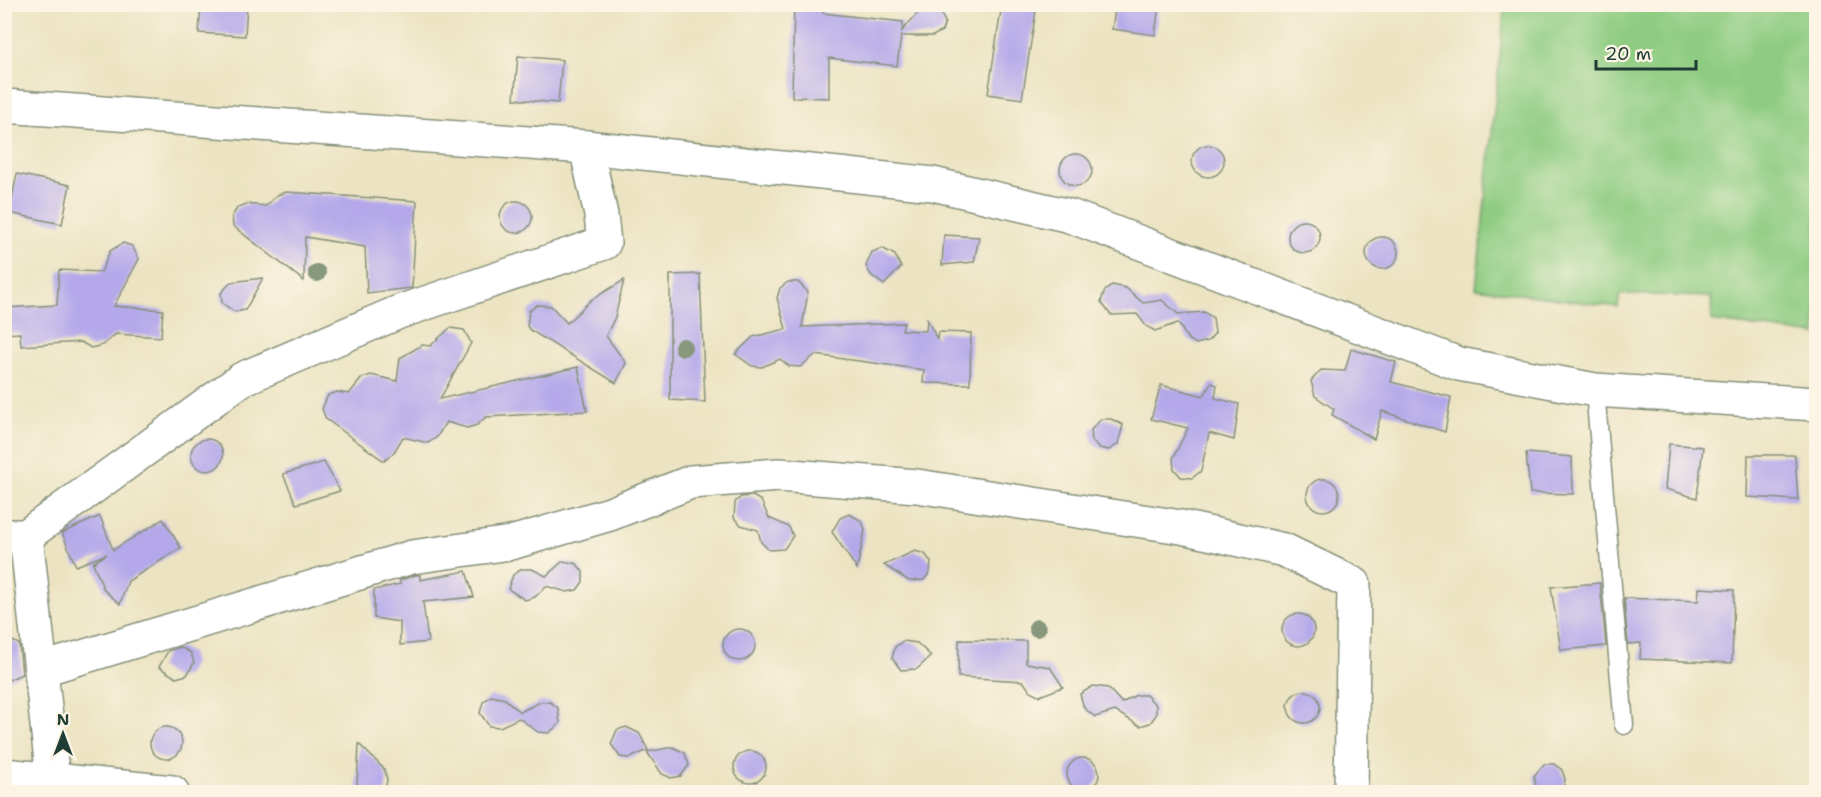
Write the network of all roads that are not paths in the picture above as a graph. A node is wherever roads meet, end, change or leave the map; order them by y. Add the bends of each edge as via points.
1 (4, 106) edge
2 (586, 147) junction
3 (1595, 390) junction
4 (1816, 404) edge
5 (15, 536) edge
6 (43, 669) junction
7 (1624, 725) dead end
8 (4, 776) edge
9 (53, 779) junction
10 (172, 792) edge
11 (1351, 792) edge

1 - 2 street
2 - 3 street via 933,184 1071,216 1459,364
2 - 5 street via 604,243 399,312 242,379
3 - 4 street
3 - 7 lane
5 - 6 street
6 - 9 street
6 - 11 street via 412,557 511,543 610,514 691,482 779,475 917,486 1181,527 1284,550 1354,584
8 - 9 street
9 - 10 street

